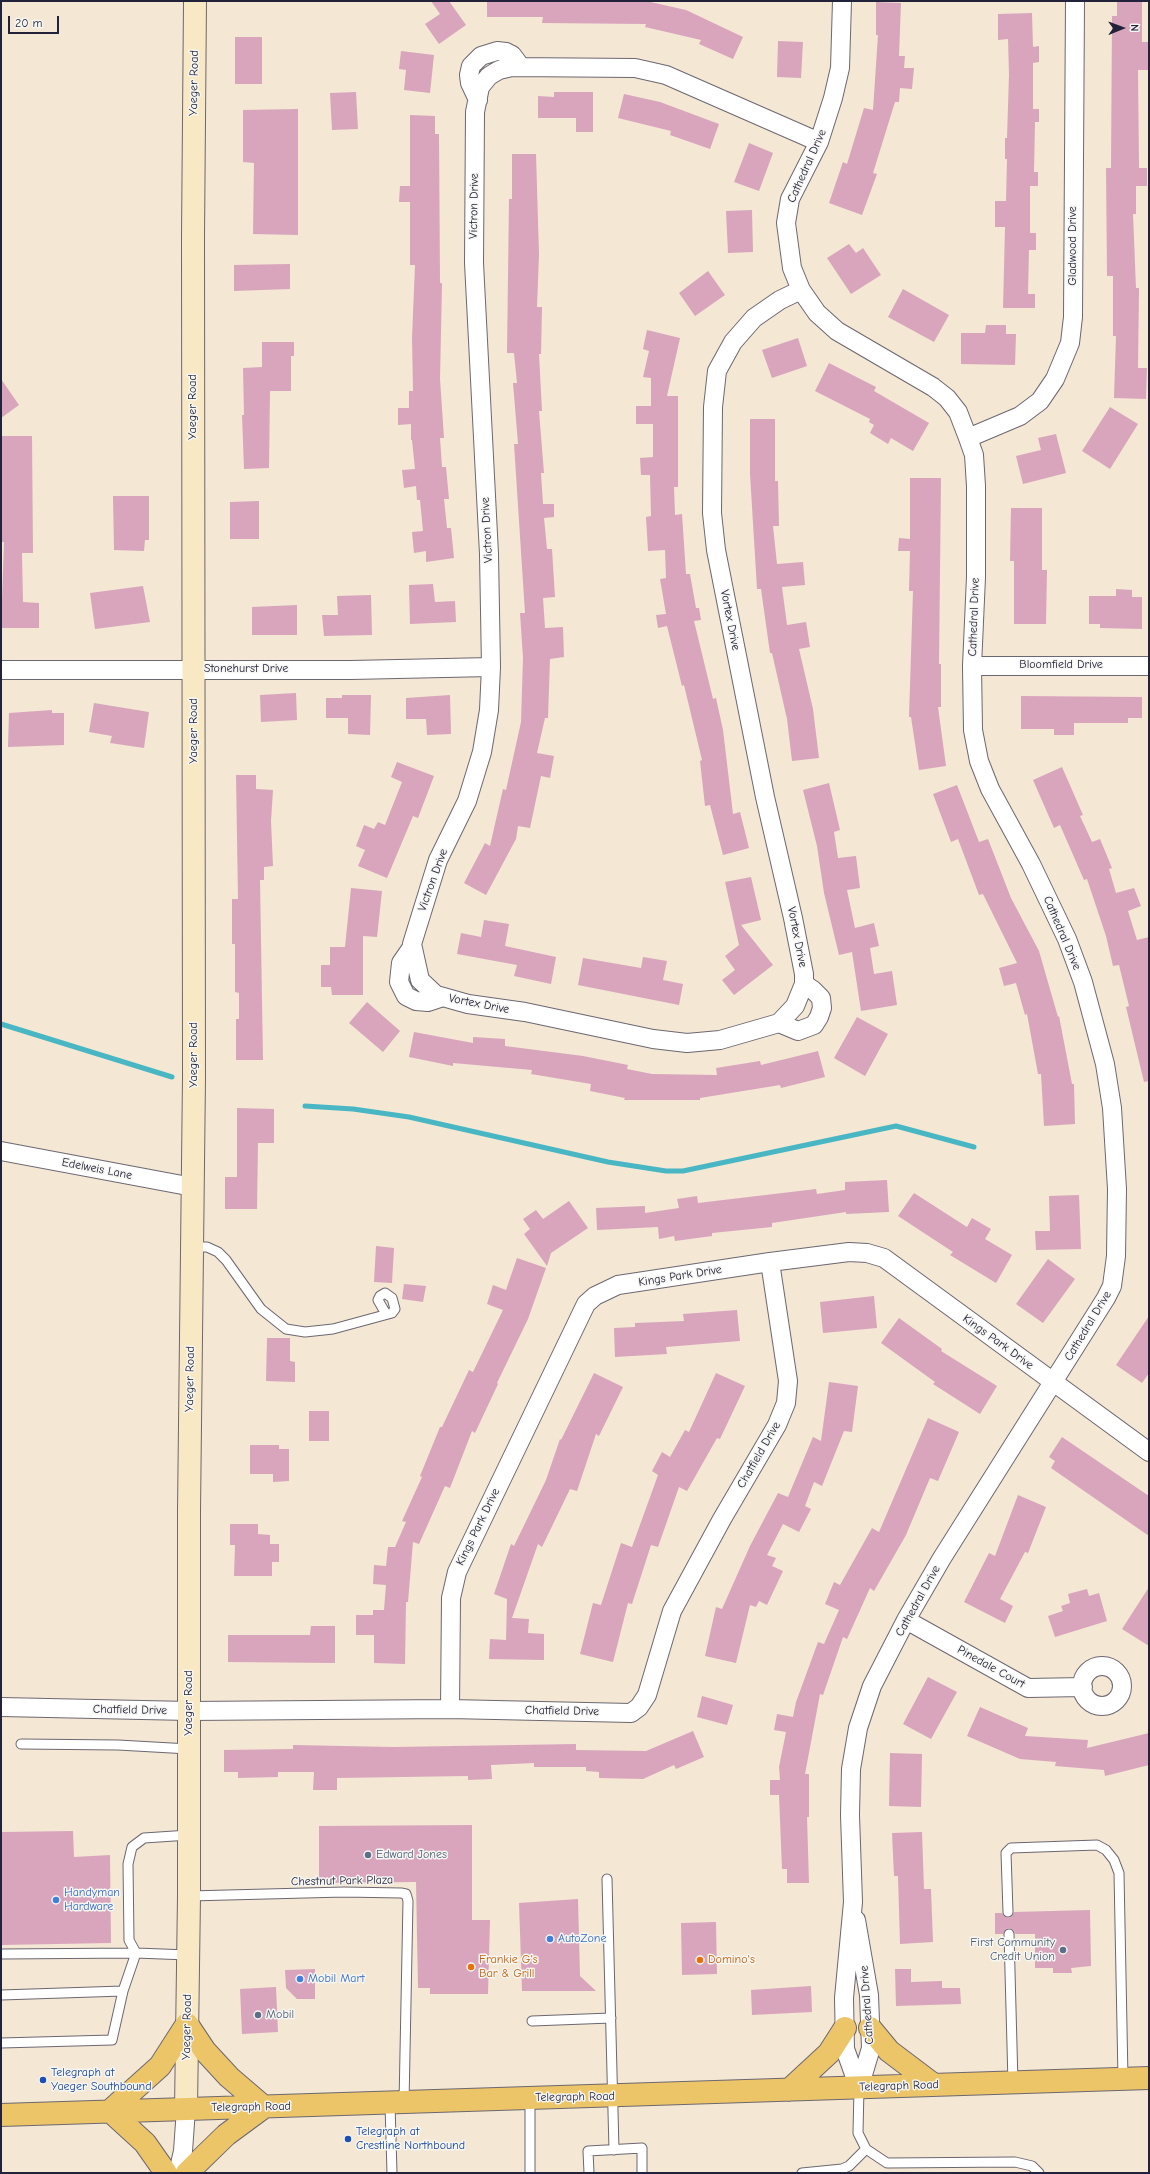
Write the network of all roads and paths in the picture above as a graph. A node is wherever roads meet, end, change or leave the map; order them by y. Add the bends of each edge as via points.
1 (195, 1) edge
2 (842, 1) edge
3 (1075, 1) edge
4 (819, 142) junction
5 (801, 290) junction
6 (968, 438) junction
7 (972, 666) junction
8 (1149, 666) edge
9 (491, 667) junction
10 (194, 668) junction
11 (1, 670) edge
12 (412, 947) junction
13 (804, 984) junction
14 (443, 997) junction
15 (779, 1023) junction
16 (1, 1151) edge
17 (193, 1187) junction
18 (192, 1247) junction
19 (770, 1262) junction
20 (386, 1314) dead end
21 (1053, 1382) junction
22 (1149, 1452) edge
23 (906, 1620) junction
24 (1083, 1687) dead end
25 (1, 1707) edge
26 (450, 1708) junction
27 (189, 1711) junction
28 (21, 1744) dead end
29 (189, 1749) junction
30 (189, 1835) junction
31 (607, 1879) dead end
32 (189, 1896) junction
33 (853, 1902) junction
34 (1008, 1912) dead end
35 (1010, 1934) dead end
36 (136, 1953) junction
37 (1, 1954) edge
38 (188, 1955) junction
39 (123, 1991) junction
40 (1, 1995) edge
41 (611, 2018) junction
42 (532, 2021) dead end
43 (187, 2024) junction
44 (845, 2028) junction
45 (870, 2028) junction
46 (1, 2043) edge
47 (1123, 2078) junction
48 (1149, 2078) edge
49 (1014, 2083) junction
50 (934, 2085) junction
51 (859, 2088) junction
52 (789, 2090) junction
53 (613, 2096) junction
54 (530, 2098) junction
55 (398, 2103) junction
56 (264, 2107) junction
57 (186, 2108) junction
58 (110, 2111) junction
59 (1, 2115) edge
60 (866, 2149) junction
61 (614, 2150) junction
62 (166, 2173) edge
63 (178, 2173) edge
64 (187, 2173) edge
65 (392, 2173) edge
66 (530, 2173) edge
67 (589, 2173) edge
68 (642, 2173) edge
69 (802, 2173) edge
70 (1039, 2173) edge

1 - 10 street, Yaeger Road
2 - 4 street, Cathedral Drive via 840,68
3 - 6 street, Gladwood Drive via 1073,316 1070,343 1055,379 1040,401 1020,416
4 - 5 street, Cathedral Drive via 790,199 786,223 792,268
4 - 9 street, Victron Drive via 666,74 635,68 521,67 499,70 489,76 480,87 475,112 474,263 489,554
5 - 6 street, Cathedral Drive via 817,313 837,331 933,387 947,398 958,412
5 - 13 street, Vortex Drive via 780,300 754,318 733,342 717,371 712,407 712,513 716,550 764,797 793,918
6 - 7 street, Cathedral Drive via 976,471 976,577
7 - 8 street, Bloomfield Drive
7 - 21 street, Cathedral Drive via 973,730 980,761 990,790 1032,864 1067,939 1083,982 1105,1064 1112,1108 1117,1189 1116,1256 1112,1286
9 - 10 street, Stonehurst Drive via 351,670
9 - 12 street, Victron Drive via 489,710 482,752 467,801 438,860
10 - 11 street, Stonehurst Drive
10 - 17 street, Yaeger Road
12 - 14 street, Vortex Drive via 420,980 436,995
12 - 14 street, Victron Drive via 401,963 399,982 406,996 416,1001 428,1002
13 - 15 street, Vortex Drive via 795,1006
13 - 15 street, Vortex Drive via 820,998 820,1017 814,1025 798,1031
14 - 15 street, Vortex Drive via 653,1039 687,1042 720,1040
16 - 17 street, Edelweis Lane
17 - 18 street, Yaeger Road
18 - 20 lane via 207,1247 218,1252 261,1309 286,1329 305,1332 333,1329
18 - 27 street, Yaeger Road
19 - 21 street, Kings Park Drive via 849,1252 867,1253 884,1258
19 - 26 street, Kings Park Drive via 618,1285 595,1296 586,1304 457,1572 451,1598
19 - 26 street, Chatfield Drive via 788,1381 786,1404 777,1426 672,1611 647,1695 639,1707 631,1713
21 - 22 street, Kings Park Drive
21 - 23 street, Cathedral Drive
23 - 24 street, Pinedale Court via 1028,1688
23 - 33 street, Cathedral Drive via 872,1686 858,1728 850,1769
25 - 27 street, Chatfield Drive
26 - 27 street, Chatfield Drive
27 - 29 street, Yaeger Road
28 - 29 lane
29 - 30 street, Yaeger Road
30 - 32 street, Yaeger Road
30 - 36 lane via 144,1838 132,1847 128,1864 129,1940
31 - 41 lane
32 - 38 street, Yaeger Road
32 - 55 lane, Chestnut Park Plaza via 344,1892 406,1894 408,1901
33 - 44 street, Cathedral Drive via 846,1959
33 - 45 street, Cathedral Drive via 866,1980
34 - 47 lane via 1006,1853 1011,1848 1097,1845 1106,1850 1114,1860 1119,1873
35 - 49 lane
36 - 37 lane
36 - 38 lane
36 - 39 lane
38 - 43 street, Yaeger Road
39 - 40 lane
39 - 46 lane via 112,2040
41 - 42 lane
41 - 53 lane
43 - 56 main road via 205,2051 229,2077
43 - 57 street, Yaeger Road
43 - 58 main road via 160,2066
44 - 51 street, Cathedral Drive via 845,2049
44 - 52 main road via 829,2053
45 - 50 main road via 889,2051
45 - 51 street, Cathedral Drive via 871,2048
47 - 48 main road, Telegraph Road
47 - 49 main road, Telegraph Road
49 - 50 main road, Telegraph Road
50 - 51 main road, Telegraph Road
51 - 52 main road, Telegraph Road
51 - 60 lane via 858,2133
52 - 53 main road, Telegraph Road
53 - 54 main road, Telegraph Road
53 - 61 lane
54 - 55 main road, Telegraph Road
54 - 66 lane
55 - 56 main road, Telegraph Road
55 - 65 lane
56 - 57 main road, Telegraph Road
56 - 64 main road via 226,2135
57 - 58 main road, Telegraph Road
57 - 63 street via 183,2151
58 - 59 main road, Telegraph Road
58 - 62 main road via 145,2143
60 - 69 lane via 849,2166
60 - 70 lane via 888,2163 1015,2162 1032,2166
61 - 67 lane via 588,2151
61 - 68 lane via 642,2148

